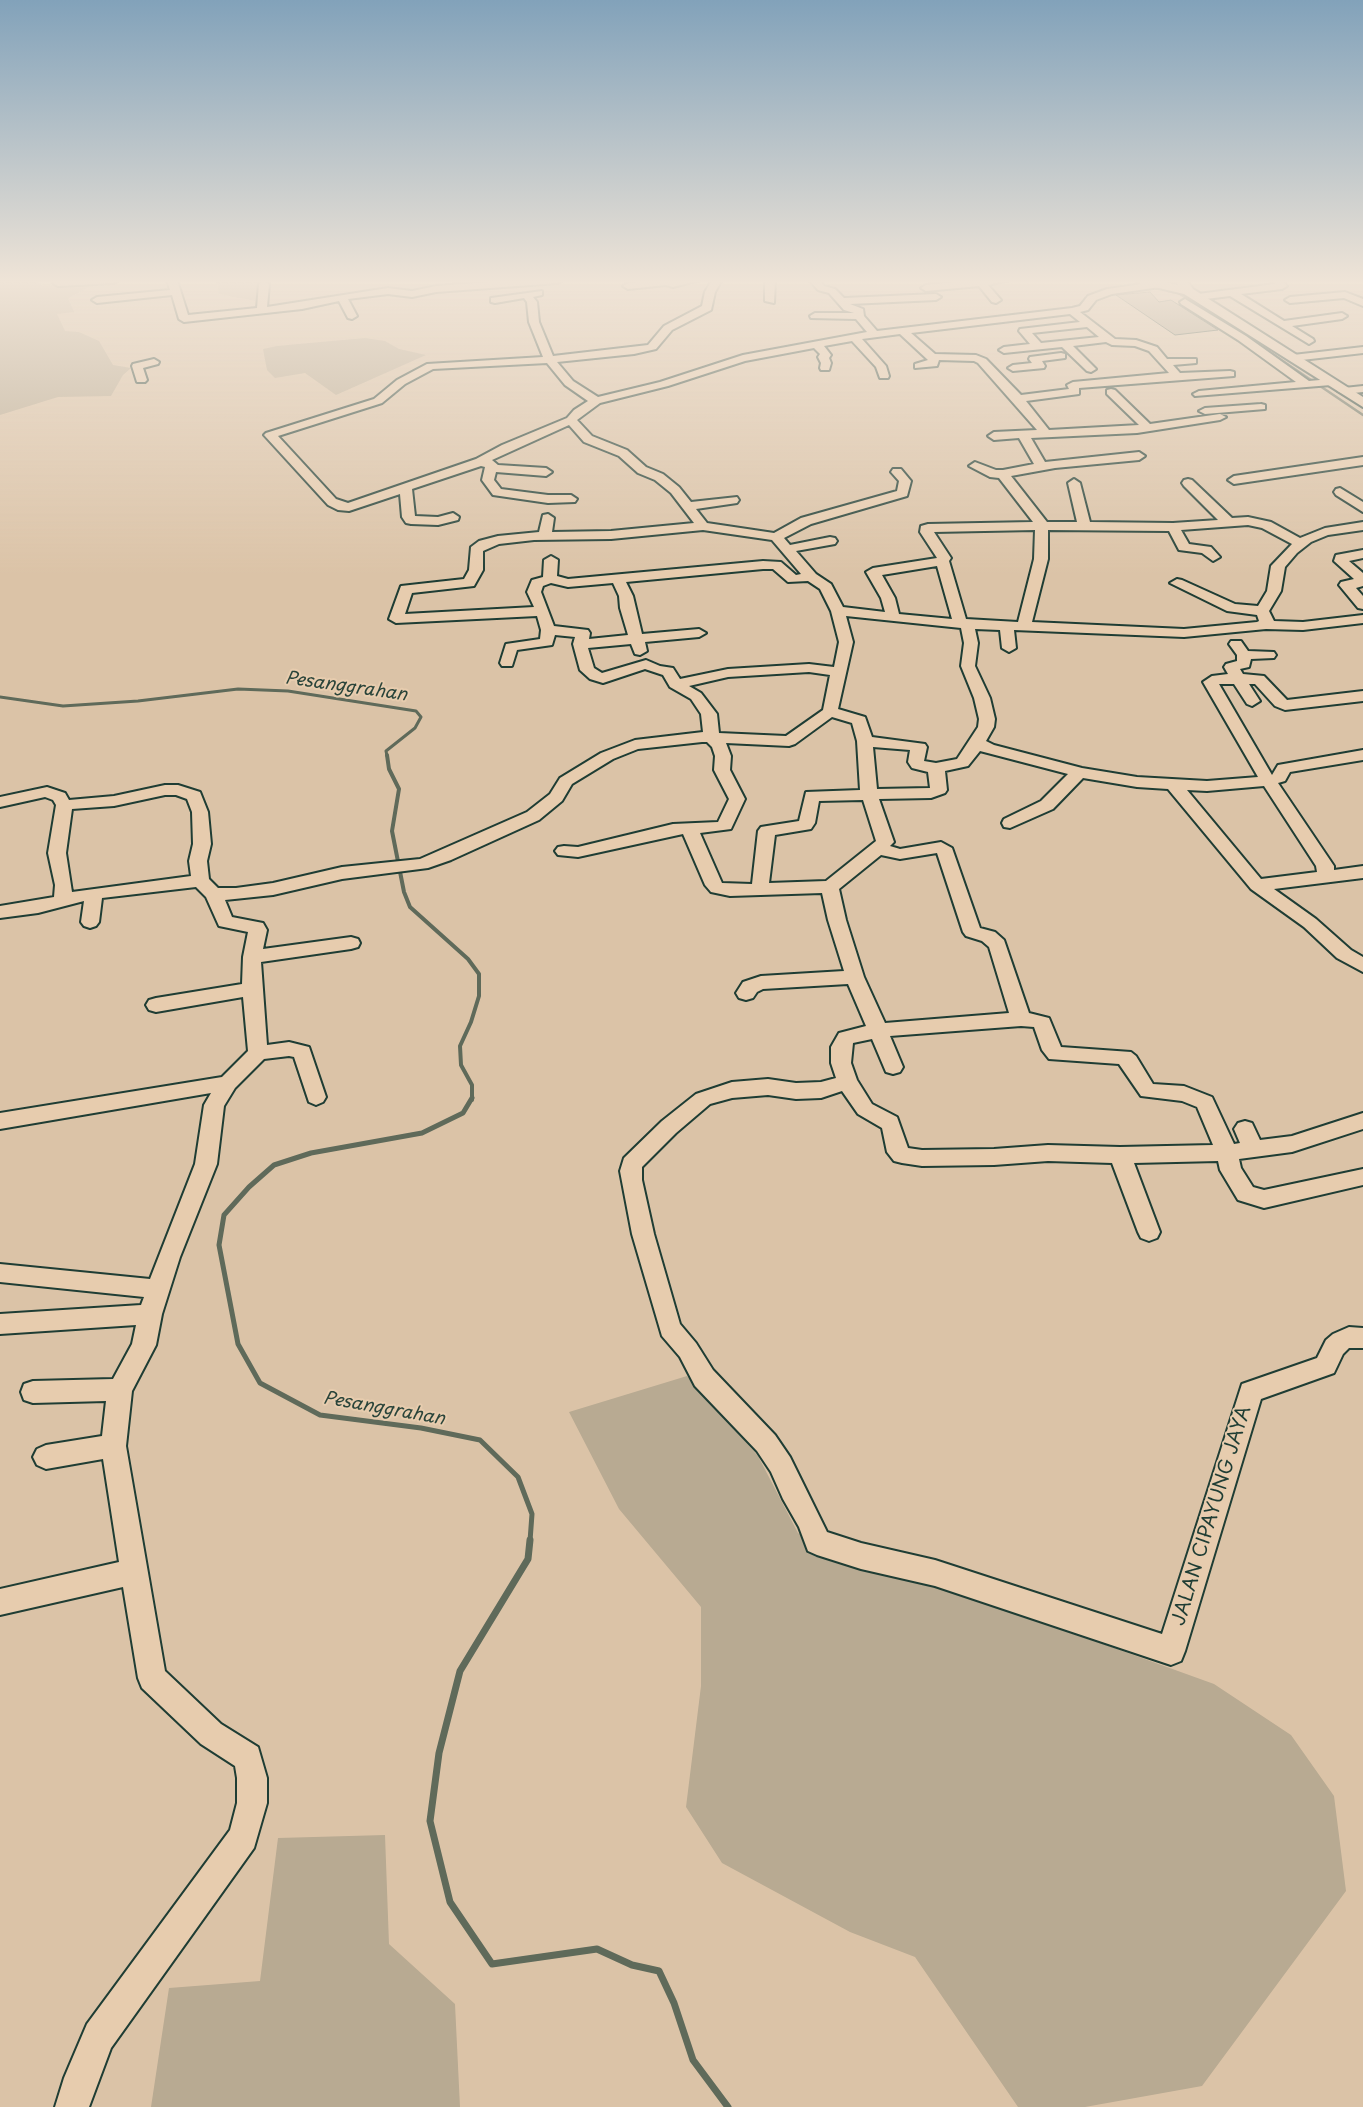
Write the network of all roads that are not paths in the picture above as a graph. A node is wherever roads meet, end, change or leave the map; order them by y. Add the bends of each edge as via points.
1 (408, 378) edge
2 (565, 378) edge
3 (681, 378) edge
4 (998, 378) edge
5 (1150, 378) edge
6 (1303, 378) edge
7 (1321, 378) edge
8 (1328, 382) junction
9 (1309, 384) junction
10 (1363, 389) edge
11 (1344, 391) junction
12 (1111, 392) dead end
13 (1018, 399) junction
14 (596, 401) junction
15 (1363, 403) edge
16 (1261, 407) dead end
17 (1218, 414) junction
18 (1136, 416) junction
19 (570, 420) junction
20 (1147, 427) junction
21 (1045, 432) junction
22 (1023, 434) junction
23 (994, 436) dead end
24 (1139, 456) dead end
25 (1363, 461) edge
26 (486, 465) junction
27 (975, 466) dead end
28 (1041, 467) junction
29 (546, 472) dead end
30 (897, 472) dead end
31 (1003, 474) junction
32 (1234, 480) dead end
33 (1074, 483) dead end
34 (1188, 483) dead end
35 (406, 488) junction
36 (1340, 492) dead end
37 (571, 499) dead end
38 (733, 500) dead end
39 (689, 506) junction
40 (1363, 508) edge
41 (1159, 514) dead end
42 (452, 517) dead end
43 (548, 518) dead end
44 (1228, 522) junction
45 (1084, 525) junction
46 (703, 526) junction
47 (1042, 526) junction
48 (1363, 526) edge
49 (1169, 527) junction
50 (479, 529) dead end
51 (1325, 532) junction
52 (545, 535) junction
53 (776, 537) junction
54 (830, 540) dead end
55 (488, 543) junction
56 (1300, 543) junction
57 (787, 550) junction
58 (1360, 554) edge
59 (1213, 556) dead end
60 (551, 560) dead end
61 (942, 561) junction
62 (811, 577) junction
63 (617, 578) junction
64 (550, 579) junction
65 (1177, 583) dead end
66 (1363, 605) edge
67 (543, 611) junction
68 (838, 611) junction
69 (893, 617) junction
70 (1264, 618) junction
71 (1363, 619) edge
72 (964, 623) junction
73 (1004, 624) junction
74 (1024, 626) junction
75 (548, 630) junction
76 (1227, 630) junction
77 (699, 633) dead end
78 (636, 639) junction
79 (580, 644) junction
80 (1009, 648) dead end
81 (1244, 655) junction
82 (1269, 655) dead end
83 (507, 663) dead end
84 (646, 664) junction
85 (838, 672) junction
86 (1239, 680) junction
87 (675, 684) junction
88 (1363, 696) edge
89 (1252, 701) dead end
90 (830, 712) junction
91 (711, 737) junction
92 (866, 742) junction
93 (977, 743) junction
94 (1363, 755) edge
95 (936, 768) junction
96 (1079, 772) junction
97 (1269, 781) junction
98 (1174, 785) junction
99 (869, 794) junction
100 (0, 802) edge
101 (64, 805) junction
102 (1010, 823) dead end
103 (689, 828) junction
104 (878, 849) junction
105 (564, 850) dead end
106 (1363, 872) edge
107 (1326, 876) junction
108 (1257, 885) junction
109 (830, 887) junction
110 (207, 888) junction
111 (760, 888) junction
112 (94, 895) junction
113 (64, 902) junction
114 (0, 912) edge
115 (90, 922) dead end
116 (351, 943) dead end
117 (252, 957) junction
118 (1363, 966) edge
119 (855, 977) junction
120 (252, 989) junction
121 (746, 993) dead end
122 (156, 1005) dead end
123 (1021, 1019) junction
124 (878, 1030) junction
125 (258, 1053) junction
126 (893, 1067) dead end
127 (847, 1082) junction
128 (228, 1083) junction
129 (316, 1097) dead end
130 (0, 1121) edge
131 (1363, 1121) edge
132 (1227, 1153) junction
133 (1120, 1155) junction
134 (1363, 1177) edge
135 (1148, 1232) dead end
136 (0, 1273) edge
137 (159, 1289) junction
138 (150, 1314) junction
139 (0, 1324) edge
140 (1363, 1338) edge
141 (120, 1390) junction
142 (33, 1392) dead end
143 (113, 1446) junction
144 (46, 1457) dead end
145 (135, 1571) junction
146 (0, 1602) edge
147 (72, 2107) edge

1 - 35 street via 378,401 270,435 332,502 343,507
2 - 14 street
3 - 14 street
4 - 13 street
5 - 13 street via 1073,385 1075,392
6 - 9 street
7 - 8 main road
8 - 9 street
8 - 11 main road
9 - 17 street via 1199,394
10 - 11 street
11 - 15 main road
12 - 18 street
13 - 21 street
14 - 19 street
16 - 17 street
17 - 18 street
17 - 20 street
18 - 20 street
19 - 26 street via 506,448
19 - 39 street via 588,439 623,453 642,470 658,477
20 - 21 street
21 - 22 street
22 - 23 street
22 - 28 street
24 - 28 street
25 - 32 street
26 - 29 street
26 - 35 street
26 - 37 street via 488,480 497,492
27 - 31 street
28 - 31 street
30 - 53 street via 905,481 902,493 806,521
31 - 47 street
33 - 45 street
34 - 44 street
35 - 42 street via 408,517 411,520 438,521
36 - 40 street
38 - 39 street
39 - 46 street
41 - 49 street
43 - 52 street
44 - 49 street
44 - 56 street via 1256,522
45 - 47 street
45 - 49 street
46 - 52 street via 611,535
46 - 53 street
47 - 61 street via 927,528 944,558
47 - 74 street via 1041,559
48 - 51 street
49 - 59 street via 1184,547 1206,550
50 - 55 street
51 - 56 street
51 - 58 street
52 - 55 street
53 - 57 street
54 - 57 street
55 - 67 street via 476,550 476,570 469,583 406,589 396,620
56 - 70 street via 1278,566 1274,591
57 - 62 street
58 - 66 street via 1341,560 1361,578 1358,583 1346,585
60 - 64 street
61 - 69 street via 873,572 888,598
61 - 72 street
62 - 63 street via 793,580 773,564
62 - 68 street via 826,587
63 - 64 street via 568,583
63 - 78 street via 626,596
64 - 67 street via 534,587
65 - 70 street
67 - 75 street
68 - 69 street
68 - 85 street via 846,642
69 - 72 street
70 - 71 street via 1303,626
70 - 76 street
72 - 73 street
72 - 93 street via 971,643 968,666 987,719
73 - 74 street
73 - 80 street via 1008,630
74 - 76 street via 1184,633
75 - 79 street via 583,633
75 - 83 street via 547,642 511,648
76 - 81 street
77 - 78 street
78 - 79 street
78 - 84 street
79 - 84 street via 587,670 600,678
81 - 82 street
81 - 86 street via 1244,664 1232,666
84 - 87 street via 668,671
85 - 87 street via 809,668 728,673
85 - 90 street
86 - 88 street via 1260,679 1285,706
86 - 89 street
86 - 97 street via 1216,679 1211,682
87 - 91 street via 693,694 704,706 709,714
90 - 91 street via 789,741
90 - 92 street via 859,720
91 - 103 street via 720,746 722,770 737,799 724,825
91 - 110 street via 635,745 607,756 566,781 556,797 533,816 422,864 342,873 236,894
92 - 95 street via 917,746 918,765
92 - 99 street
93 - 95 street via 962,763
93 - 96 street
94 - 97 street via 1284,768 1279,778
95 - 99 street via 939,790 924,794
96 - 98 street
96 - 102 street via 1047,805
97 - 98 street
97 - 107 street via 1325,866
98 - 108 street
99 - 104 street via 885,842
99 - 111 street via 812,796 805,826 767,831
100 - 101 street via 52,792
101 - 110 street via 114,801 165,790 178,790 194,796 200,812 202,844 198,861
101 - 113 street via 57,854
103 - 105 street via 578,852
103 - 111 street via 717,888
104 - 109 street
104 - 123 street via 900,854 941,847 946,852 972,932 988,936 997,944
106 - 107 street
107 - 108 street
108 - 118 street
109 - 111 street
109 - 119 street
110 - 112 street via 173,883
110 - 117 street via 225,922 258,928
112 - 113 street
112 - 115 street
113 - 114 street
116 - 117 street
117 - 120 street
119 - 121 street via 761,983 750,987
119 - 124 street
120 - 122 street
120 - 125 street
123 - 124 street
123 - 132 street via 1042,1023 1056,1054 1124,1057 1148,1091 1184,1094 1205,1102
124 - 126 street
124 - 127 street via 846,1038 841,1047 841,1063
125 - 128 street
125 - 129 street via 289,1049 302,1052
127 - 133 street via 865,1110 890,1123 898,1151 911,1158 1048,1153
127 - 140 street, JALAN CIPAYUNG JAYA via 821,1090 768,1087 732,1090 703,1099 632,1164 630,1180 670,1329 688,1350 704,1378 766,1442 782,1465 817,1542 935,1573 1171,1651 1251,1392 1325,1366 1334,1347 1341,1341 1348,1337
128 - 130 street
128 - 137 street via 214,1106 206,1164
131 - 132 street via 1292,1144 1249,1138
132 - 133 street
132 - 134 street via 1231,1170 1246,1194 1264,1198
133 - 135 street
136 - 137 street
137 - 138 street
138 - 139 street
138 - 141 street via 144,1345
141 - 142 street
141 - 143 street
143 - 144 street
143 - 145 street
145 - 146 street
145 - 147 street via 152,1678 211,1734 248,1757 252,1803 243,1837 99,2036

